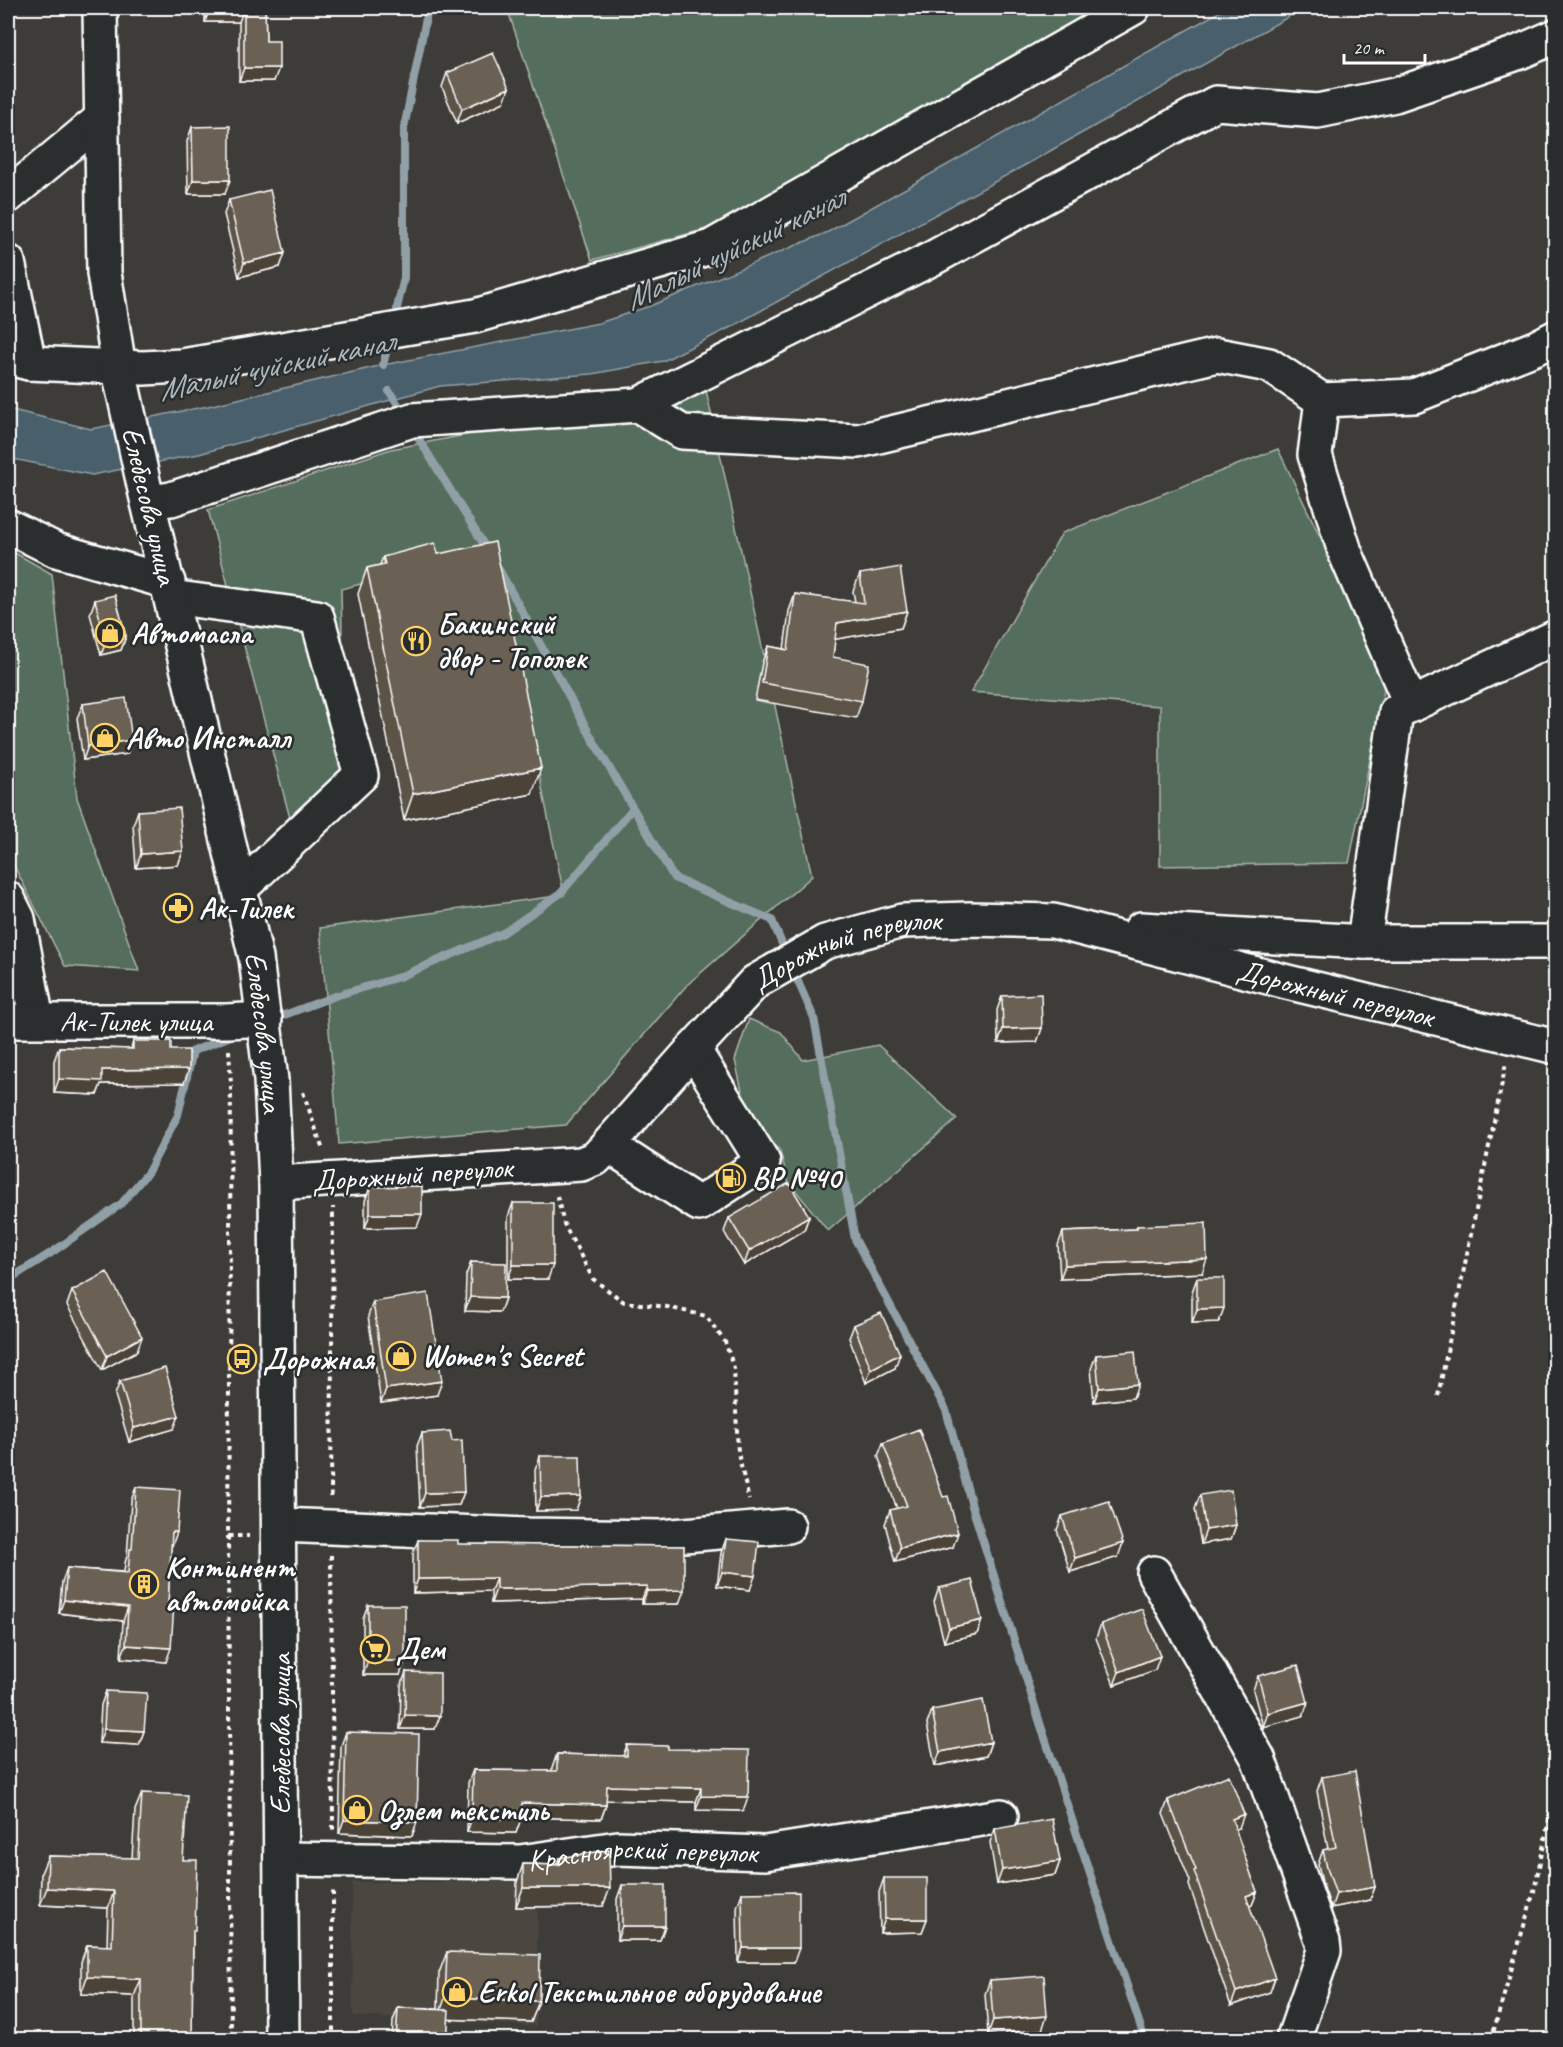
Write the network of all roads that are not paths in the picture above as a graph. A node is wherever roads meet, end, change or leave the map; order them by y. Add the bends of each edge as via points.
1 (100, 8) edge
2 (1133, 8) edge
3 (1556, 36) edge
4 (102, 118) junction
5 (8, 196) edge
6 (8, 262) edge
7 (1556, 337) edge
8 (18, 361) edge
9 (120, 373) junction
10 (1322, 400) junction
11 (638, 405) junction
12 (147, 496) junction
13 (8, 526) edge
14 (169, 589) junction
15 (1556, 637) edge
16 (1411, 705) junction
17 (240, 890) junction
18 (8, 899) edge
19 (1053, 921) junction
20 (1364, 942) junction
21 (1556, 942) edge
22 (265, 1020) junction
23 (22, 1021) edge
24 (1556, 1047) edge
25 (693, 1049) junction
26 (608, 1145) junction
27 (276, 1183) junction
28 (279, 1525) junction
29 (789, 1526) dead end
30 (1154, 1573) dead end
31 (1001, 1816) dead end
32 (281, 1859) junction
33 (282, 2040) edge
34 (1293, 2040) edge

1 - 4 street, Елебесова улица
2 - 9 street via 711,247 475,316
3 - 11 street via 1395,95 1318,111 1216,102 931,259
4 - 5 street
4 - 9 street, Елебесова улица via 104,273
6 - 8 street
7 - 10 street via 1414,396
8 - 9 street
9 - 12 street, Елебесова улица
10 - 11 street via 1269,365 1217,355 858,441 682,432
10 - 16 street via 1315,455 1345,552
11 - 12 street via 412,420 171,499
12 - 14 street, Елебесова улица
13 - 14 street via 56,550
14 - 17 street, Елебесова улица
14 - 17 street via 316,617 361,775
15 - 16 street
16 - 20 street via 1396,712
17 - 22 street, Елебесова улица
18 - 23 street via 18,919
19 - 20 street
19 - 24 street, Дорожный переулок
19 - 25 street, Дорожный переулок via 902,921 825,942 755,982
20 - 21 street
22 - 23 street, Ак-Тилек улица
22 - 27 street, Елебесова улица
25 - 26 street, Дорожный переулок
25 - 26 street via 763,1162 699,1204
26 - 27 street, Дорожный переулок via 596,1158 581,1164
27 - 28 street, Елебесова улица
28 - 29 street via 661,1537
28 - 32 street, Елебесова улица
30 - 34 street via 1258,1758 1323,1942 1324,1951
31 - 32 street, Красноярский переулок via 765,1853 618,1848 520,1862
32 - 33 street, Елебесова улица

